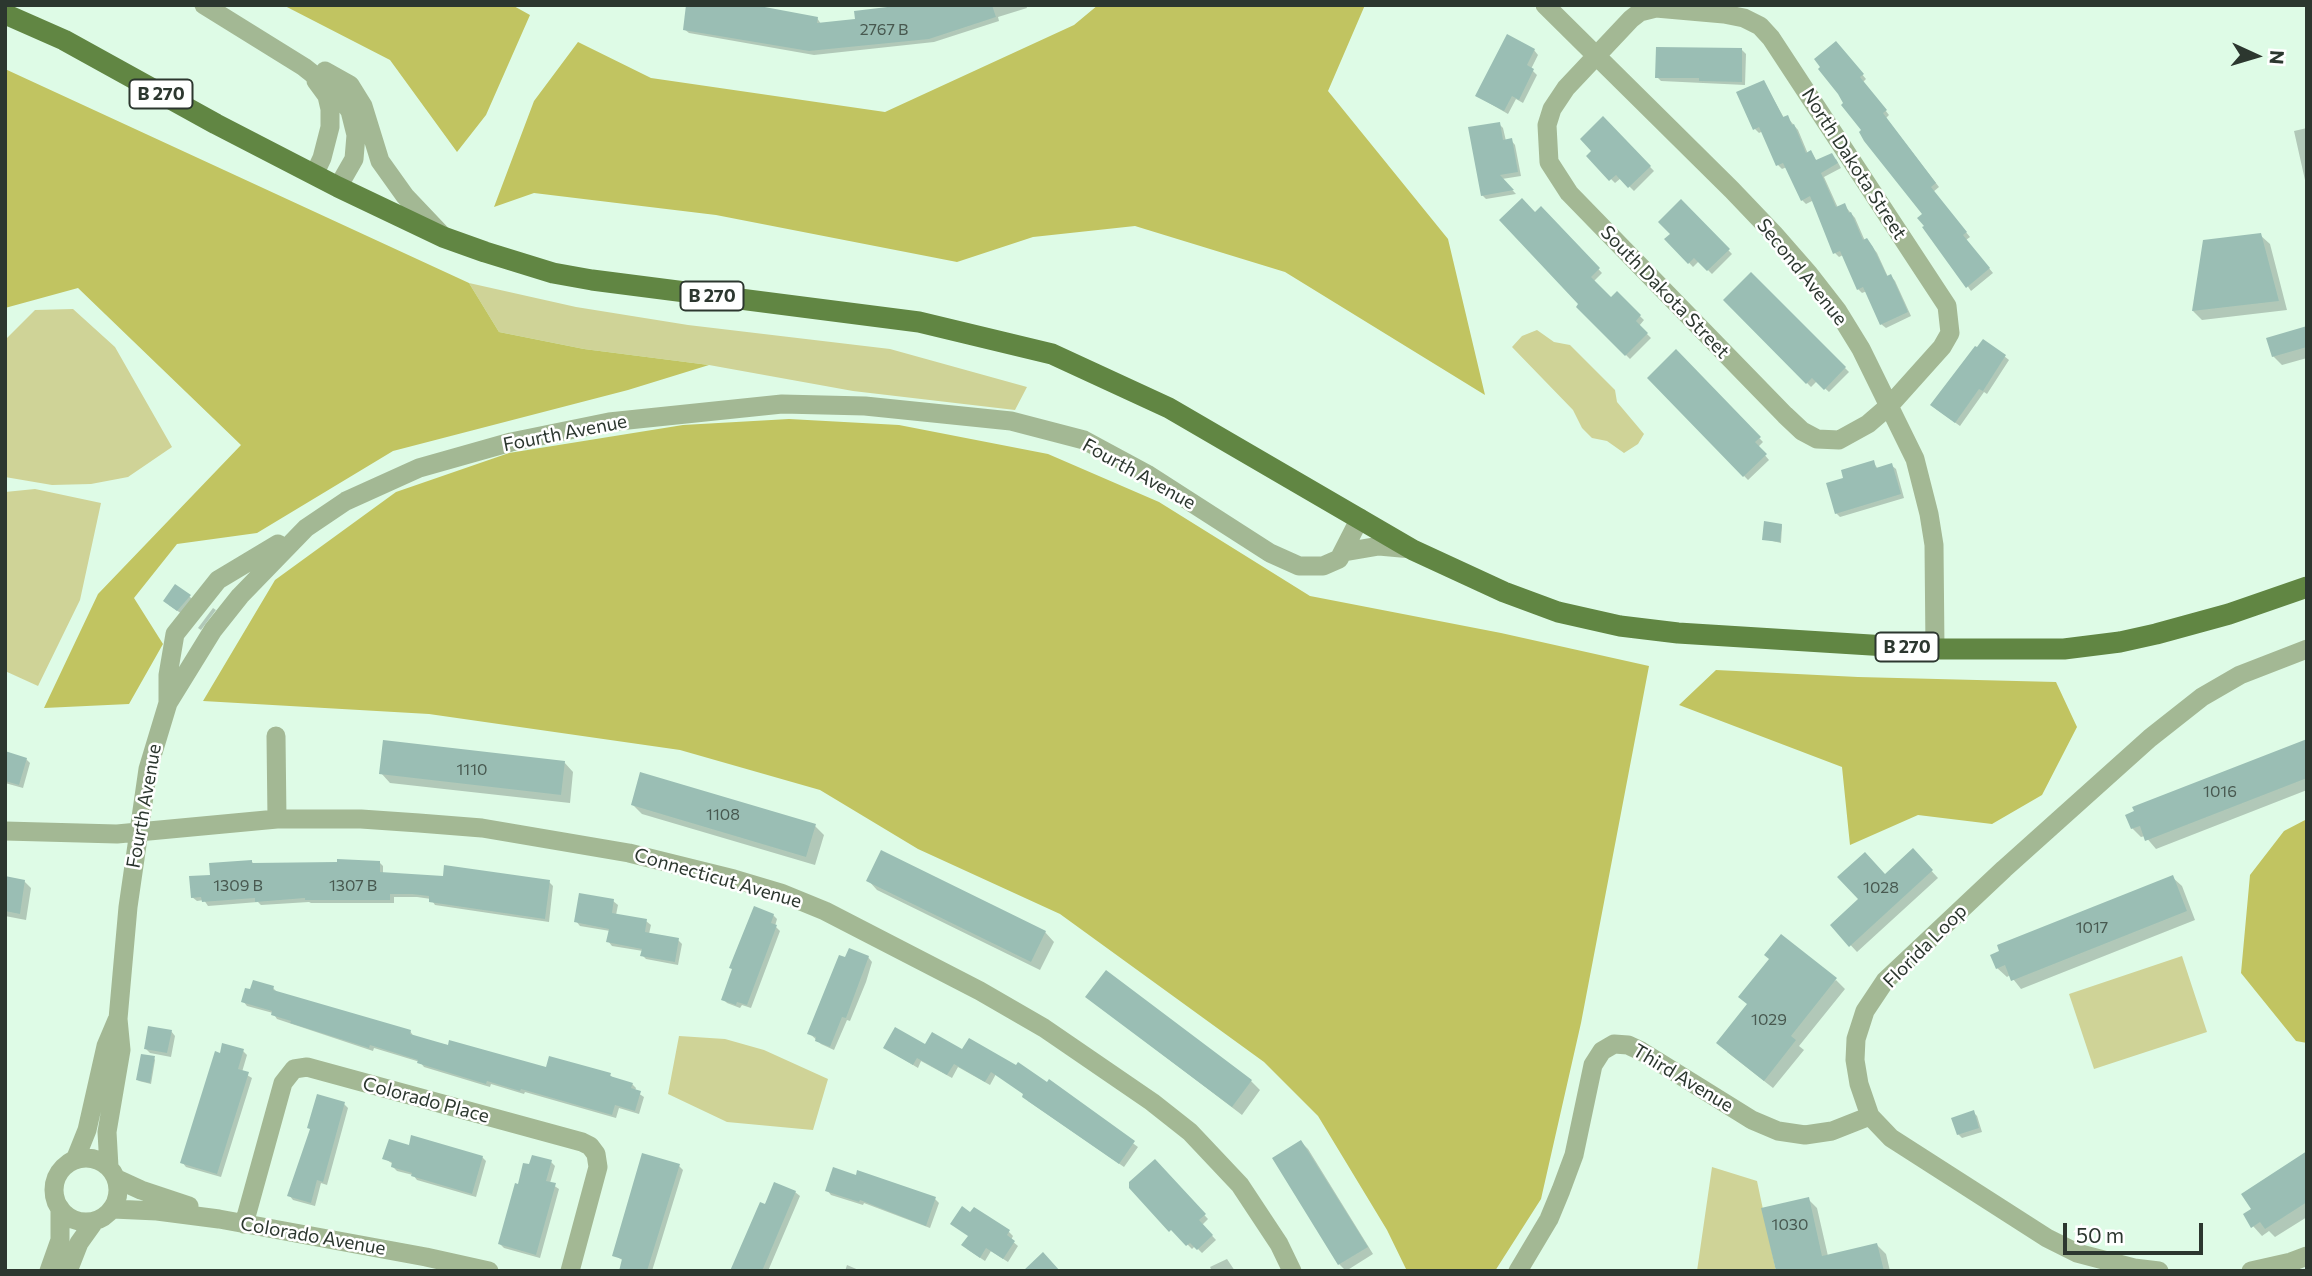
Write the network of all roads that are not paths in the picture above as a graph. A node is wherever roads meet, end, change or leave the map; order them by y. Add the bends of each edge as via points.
1 (204, 5) edge
2 (1545, 5) edge
3 (1639, 9) edge
4 (5, 14) edge
5 (1595, 57) junction
6 (303, 67) junction
7 (314, 175) junction
8 (338, 187) junction
9 (443, 237) junction
10 (1890, 405) junction
11 (1360, 518) junction
12 (306, 527) junction
13 (1413, 550) junction
14 (1344, 552) junction
15 (2307, 587) edge
16 (1935, 649) junction
17 (2307, 649) edge
18 (168, 703) junction
19 (276, 736) dead end
20 (277, 819) junction
21 (5, 831) edge
22 (137, 832) junction
23 (118, 1019) junction
24 (1870, 1116) junction
25 (75, 1160) junction
26 (113, 1173) junction
27 (60, 1208) junction
28 (113, 1209) junction
29 (219, 1219) junction
30 (94, 1222) junction
31 (244, 1224) junction
32 (2307, 1256) edge
33 (48, 1271) edge
34 (68, 1271) edge
35 (489, 1271) edge
36 (570, 1271) edge
37 (1292, 1271) edge
38 (1518, 1271) edge
39 (2159, 1271) edge
40 (2251, 1271) edge

1 - 6 street
2 - 5 street, Second Avenue
3 - 5 street, North Dakota Street
3 - 10 street, North Dakota Street via 1676,8 1744,18 1760,26 1937,289 1947,306 1950,333
4 - 7 main road, B 270 via 64,40
5 - 10 street, Second Avenue via 1732,190 1809,274 1837,310
5 - 10 street, South Dakota Street via 1566,88 1548,125 1549,162 1569,193 1802,431 1817,439 1839,440
6 - 7 street via 321,86 330,109 328,141
6 - 8 street via 338,94 350,111 356,135 354,159
6 - 9 street via 330,72 350,85 363,106 380,161
7 - 8 main road, B 270
8 - 9 main road, B 270
9 - 11 main road, B 270 via 554,273 919,321 1052,354 1169,408
10 - 16 street, Second Avenue via 1915,459 1929,513 1934,545
11 - 13 main road, B 270
11 - 14 street
12 - 14 street, Fourth Avenue via 346,501 419,468 511,442 609,422 782,404 865,406 1011,421 1084,440 1299,566 1331,564
12 - 18 street, Fourth Avenue via 226,613
12 - 18 street via 218,580 175,634
13 - 14 street, Fourth Avenue via 1379,546
13 - 16 main road, B 270 via 1558,612 1620,625 1678,633
15 - 16 main road, B 270 via 2188,626 2120,642 2064,649
17 - 24 street, Florida Loop via 2240,675 2178,715 1885,981 1865,1011 1856,1039 1859,1084
18 - 22 street, Fourth Avenue via 148,769
19 - 20 street
20 - 22 street, Connecticut Avenue
20 - 37 street, Connecticut Avenue via 419,823 569,842 734,879 825,911 991,997 1152,1102 1190,1132 1240,1185
21 - 22 street, Connecticut Avenue
22 - 23 street, Fourth Avenue
23 - 25 street, Fourth Avenue via 106,1046 87,1130
23 - 26 street, Fourth Avenue via 121,1049 107,1132
24 - 38 street, Third Avenue via 1805,1135 1777,1131 1641,1051 1614,1044 1602,1051 1593,1065 1574,1155 1549,1219
24 - 39 street, Florida Loop via 1920,1158 2047,1238 2077,1253
25 - 26 street via 92,1159
25 - 27 street via 55,1183
26 - 28 street via 119,1189
26 - 29 street, Colorado Avenue
27 - 30 street via 75,1221
27 - 33 street via 60,1240
28 - 29 street, Colorado Avenue
28 - 30 street
29 - 31 street, Colorado Avenue
30 - 34 street
31 - 35 street, Colorado Avenue
31 - 36 street, Colorado Place via 283,1083 295,1069 307,1067 590,1146 598,1167
32 - 40 street

